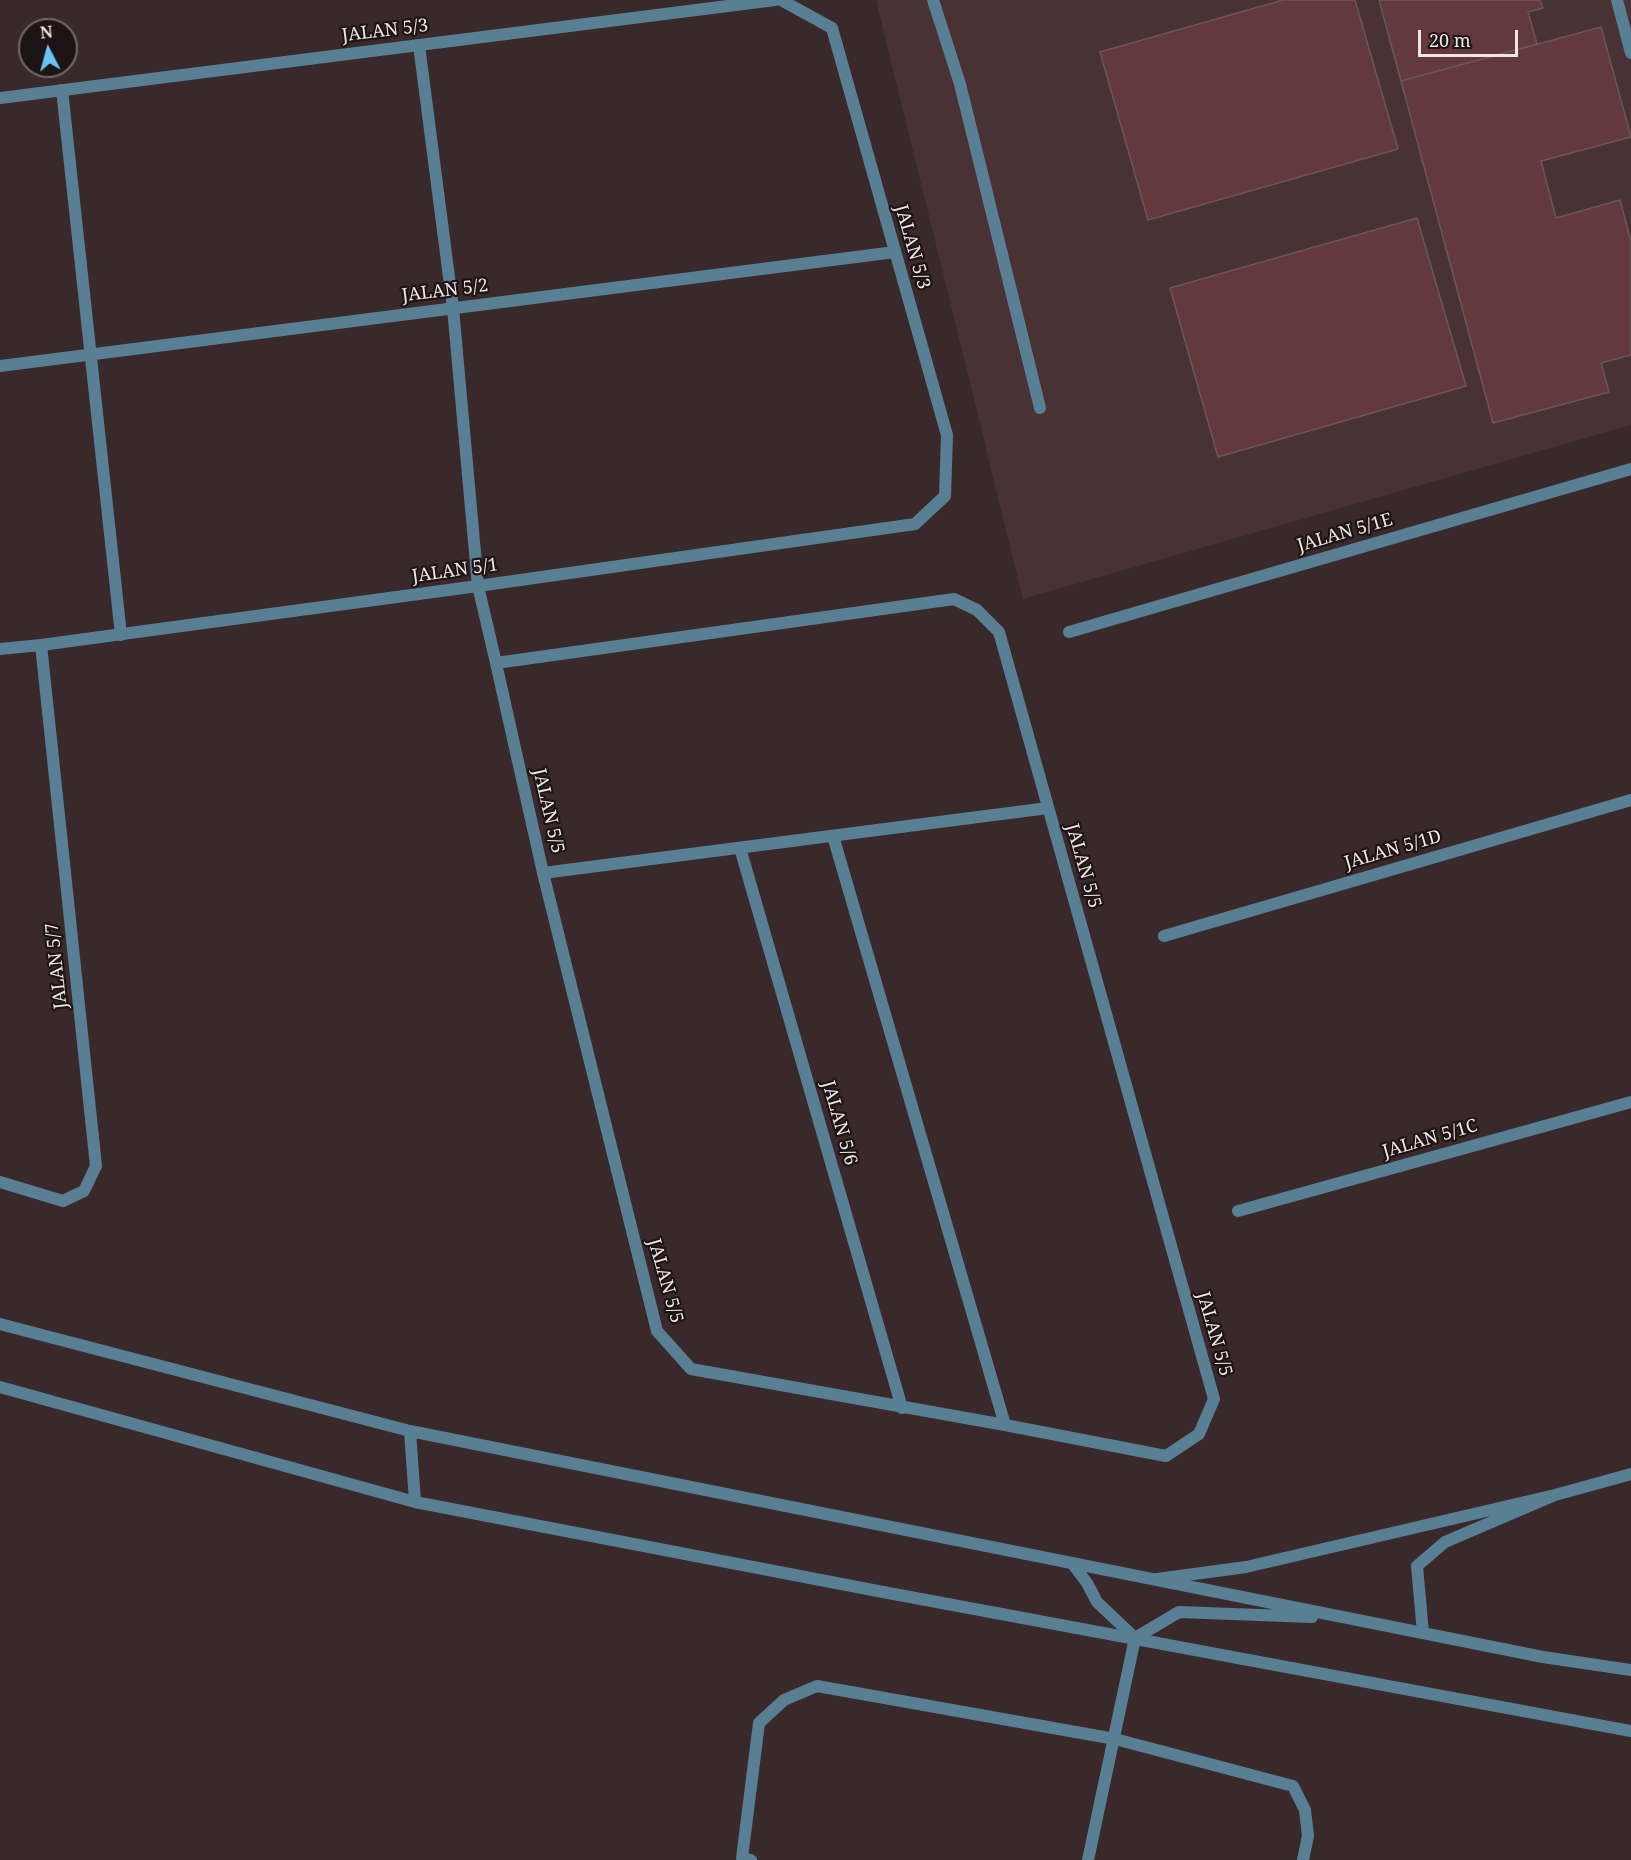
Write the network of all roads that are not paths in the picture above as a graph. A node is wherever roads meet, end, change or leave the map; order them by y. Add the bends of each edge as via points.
1 (775, 0) edge
2 (781, 0) edge
3 (933, 0) edge
4 (1617, 0) edge
5 (419, 45) junction
6 (1631, 53) edge
7 (62, 90) junction
8 (0, 98) edge
9 (895, 252) junction
10 (453, 308) junction
11 (91, 355) junction
12 (0, 366) edge
13 (1041, 408) dead end
14 (1631, 469) edge
15 (915, 524) joint
16 (478, 586) junction
17 (1069, 632) dead end
18 (121, 634) junction
19 (41, 645) junction
20 (0, 649) edge
21 (496, 663) junction
22 (1631, 800) edge
23 (1048, 808) junction
24 (833, 836) junction
25 (740, 848) junction
26 (543, 873) junction
27 (1164, 936) dead end
28 (1631, 1102) edge
29 (0, 1182) edge
30 (1238, 1212) dead end
31 (0, 1324) edge
32 (0, 1387) edge
33 (902, 1408) junction
34 (1005, 1425) junction
35 (411, 1431) junction
36 (1631, 1474) edge
37 (1555, 1495) junction
38 (415, 1502) junction
39 (1072, 1563) junction
40 (1153, 1579) junction
41 (1355, 1620) junction
42 (1423, 1633) junction
43 (1135, 1638) junction
44 (1631, 1670) edge
45 (1631, 1731) edge
46 (1115, 1739) junction
47 (751, 1860) edge
48 (1088, 1860) edge
49 (1303, 1860) edge

1 - 5 street, JALAN 5/3
2 - 9 street, JALAN 5/3 via 832,28
3 - 13 street via 960,84
4 - 6 street
5 - 7 street, JALAN 5/3
5 - 10 street, JALAN 5/5
7 - 8 street, JALAN 5/3
7 - 11 street
9 - 10 street, JALAN 5/2
9 - 15 street, JALAN 5/3 via 947,435 945,496
10 - 11 street, JALAN 5/2
10 - 16 street, JALAN 5/5
11 - 12 street, JALAN 5/2
11 - 18 street
14 - 17 street, JALAN 5/1E
15 - 16 street, JALAN 5/1
16 - 18 street, JALAN 5/1
16 - 21 street, JALAN 5/5
18 - 19 street, JALAN 5/1
19 - 20 street, JALAN 5/1
19 - 29 street, JALAN 5/7 via 96,1167 84,1191 63,1201
21 - 23 street, JALAN 5/5 via 954,598 976,610 999,632
21 - 26 street, JALAN 5/5
22 - 27 street, JALAN 5/1D
23 - 24 street
23 - 34 street, JALAN 5/5 via 1214,1399 1199,1434 1166,1456
24 - 25 street
24 - 34 street
25 - 26 street
25 - 33 street, JALAN 5/6
26 - 33 street, JALAN 5/5 via 657,1331 691,1370
28 - 30 street, JALAN 5/1C
31 - 35 street
32 - 38 street
33 - 34 street, JALAN 5/5
35 - 38 street
35 - 39 street
36 - 37 street
37 - 40 street via 1246,1567
37 - 42 street via 1445,1542 1417,1566
38 - 43 street
39 - 40 street
39 - 43 street via 1097,1602
40 - 41 street
41 - 42 street
41 - 43 street via 1179,1612
42 - 44 street
43 - 45 street
43 - 46 street
46 - 47 street via 817,1686 784,1700 759,1723 742,1858
46 - 48 street
46 - 49 street via 1293,1786 1305,1810 1308,1836

